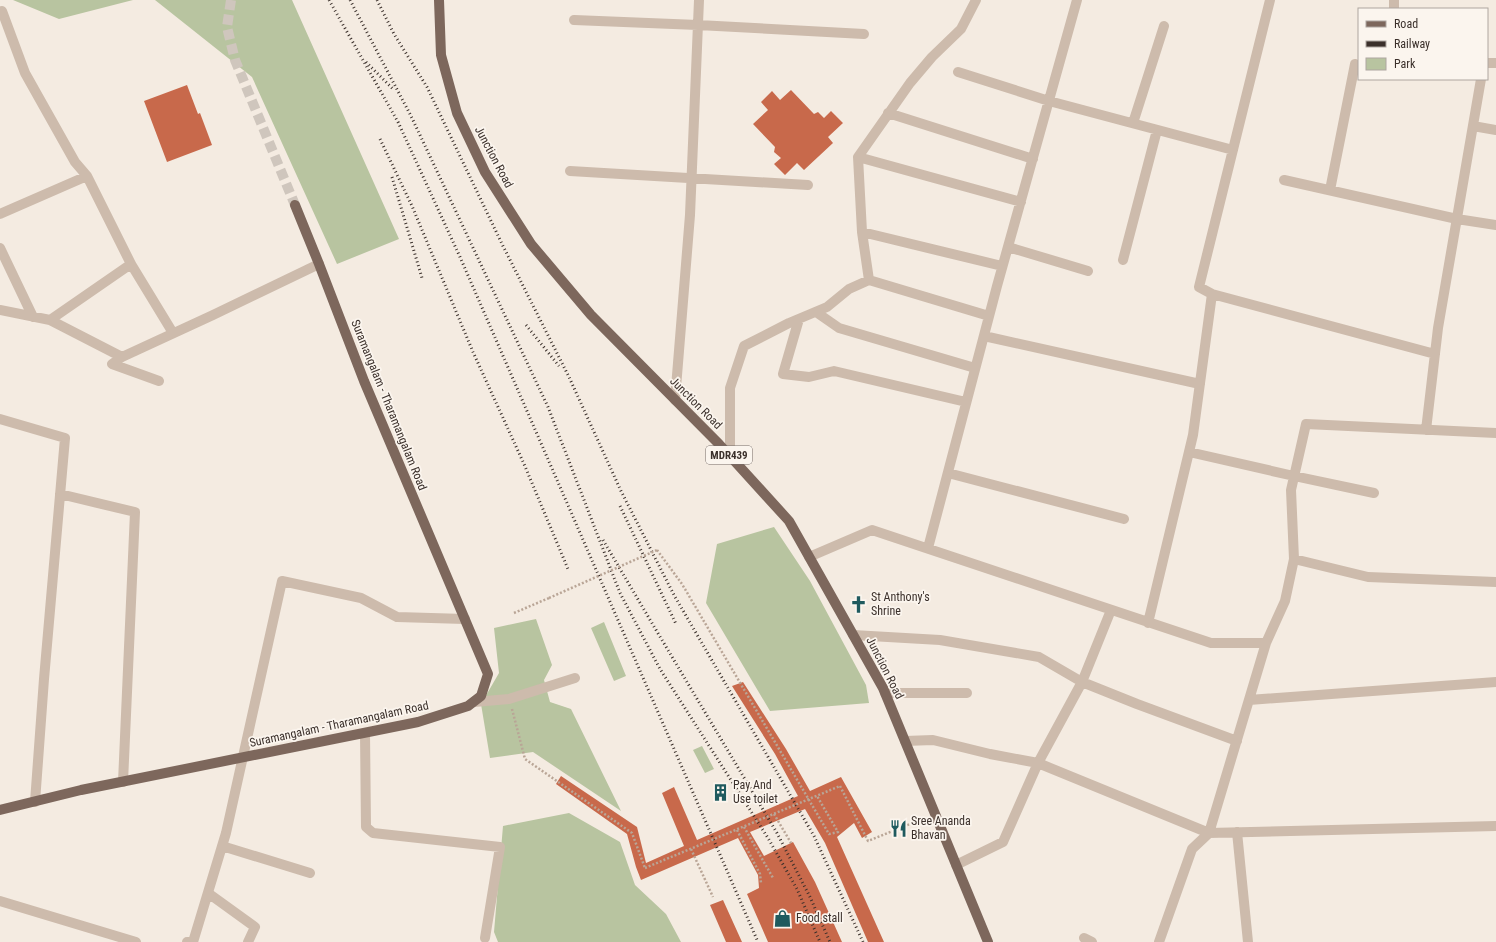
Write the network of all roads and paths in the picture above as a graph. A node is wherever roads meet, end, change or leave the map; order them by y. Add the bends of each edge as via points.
1 (439, 0) edge
2 (699, 0) edge
3 (976, 0) edge
4 (1077, 0) edge
5 (1270, 0) edge
6 (2, 11) dead end
7 (574, 20) dead end
8 (698, 25) junction
9 (1164, 26) dead end
10 (864, 34) dead end
11 (1355, 64) dead end
12 (958, 72) dead end
13 (1481, 80) edge
14 (1049, 101) junction
15 (888, 113) junction
16 (1133, 123) junction
17 (1473, 126) junction
18 (1157, 130) junction
19 (1496, 130) edge
20 (1233, 150) junction
21 (858, 157) junction
22 (1032, 159) junction
23 (570, 171) dead end
24 (87, 176) junction
25 (691, 179) junction
26 (1284, 180) dead end
27 (808, 185) dead end
28 (1330, 190) junction
29 (1021, 202) junction
30 (295, 205) tunnel mouth
31 (0, 214) edge
32 (1457, 219) junction
33 (1496, 225) edge
34 (862, 232) junction
35 (1008, 247) junction
36 (0, 248) edge
37 (1123, 260) dead end
38 (131, 264) junction
39 (319, 264) junction
40 (1002, 266) junction
41 (1088, 272) dead end
42 (869, 280) junction
43 (1212, 294) junction
44 (0, 310) edge
45 (816, 312) junction
46 (33, 316) junction
47 (989, 316) junction
48 (799, 319) junction
49 (50, 320) junction
50 (173, 333) junction
51 (984, 336) junction
52 (1435, 354) junction
53 (122, 357) junction
54 (976, 368) junction
55 (159, 381) dead end
56 (1200, 384) junction
57 (675, 400) junction
58 (966, 402) junction
59 (0, 419) edge
60 (1426, 430) junction
61 (1496, 433) edge
62 (1189, 452) junction
63 (730, 456) junction
64 (948, 473) junction
65 (1294, 476) junction
66 (1374, 493) dead end
67 (60, 494) junction
68 (1124, 519) dead end
69 (928, 548) junction
70 (810, 558) junction
71 (1294, 559) junction
72 (1496, 582) edge
73 (1111, 610) junction
74 (514, 613) dead end
75 (464, 619) junction
76 (1148, 623) junction
77 (853, 635) junction
78 (1266, 643) junction
79 (575, 678) dead end
80 (1082, 682) junction
81 (1496, 682) edge
82 (885, 693) junction
83 (967, 693) dead end
84 (509, 699) junction
85 (1249, 700) junction
86 (474, 702) junction
87 (365, 733) junction
88 (905, 740) junction
89 (1237, 741) junction
90 (243, 758) junction
91 (1038, 763) junction
92 (123, 782) junction
93 (817, 796) junction
94 (34, 802) junction
95 (0, 810) edge
96 (774, 814) junction
97 (935, 814) junction
98 (1496, 826) edge
99 (744, 827) junction
100 (737, 830) junction
101 (1237, 832) junction
102 (1209, 833) junction
103 (790, 843) dead end
104 (222, 846) junction
105 (692, 849) junction
106 (956, 865) junction
107 (310, 873) dead end
108 (773, 878) dead end
109 (761, 883) dead end
110 (208, 893) junction
111 (713, 897) dead end
112 (0, 901) edge
113 (485, 938) dead end
114 (136, 942) edge
115 (187, 942) edge
116 (193, 942) edge
117 (248, 942) edge
118 (988, 942) edge
119 (1159, 942) edge
120 (1248, 942) edge

1 - 57 main road, Junction Road / MDR439 via 441,55 457,113 485,172 531,244 591,315
2 - 8 street
3 - 15 street via 961,29 932,57
4 - 14 street
5 - 20 street
6 - 24 street via 26,73 75,162
7 - 8 street
8 - 10 street
8 - 25 street
9 - 16 street
11 - 28 street
12 - 14 street
13 - 17 street
14 - 16 street
14 - 22 street
15 - 21 street
15 - 22 street
16 - 18 street
17 - 19 street
17 - 32 street
18 - 20 street
18 - 37 street
20 - 43 street via 1199,287
21 - 29 street
21 - 34 street
22 - 29 street
23 - 25 street
24 - 31 street
24 - 38 street
25 - 27 street
25 - 57 street
26 - 28 street
28 - 32 street
29 - 35 street
30 - 39 main road, Suramangalam - Tharamangalam Road
32 - 33 street
32 - 52 street
34 - 40 street
34 - 42 street
35 - 40 street
35 - 41 street
36 - 46 street
38 - 49 street
38 - 50 street
39 - 50 street
39 - 75 main road, Suramangalam - Tharamangalam Road via 364,381
40 - 47 street
42 - 45 street via 849,289 827,307
42 - 47 street
43 - 52 street
43 - 56 street
44 - 46 street
45 - 48 street
45 - 54 street via 838,328
46 - 49 street
47 - 51 street
48 - 58 street via 783,374 809,377 834,371
48 - 63 street via 744,346 730,388
49 - 53 street
50 - 53 street
51 - 54 street
51 - 56 street
52 - 60 street
53 - 55 street via 112,364
54 - 58 street
56 - 62 street
57 - 63 main road, Junction Road / MDR439
58 - 64 street
59 - 67 street via 65,438
60 - 61 street
60 - 65 street via 1306,424
62 - 65 street
62 - 76 street
63 - 70 main road, Junction Road / MDR439 via 789,521
64 - 68 street
64 - 69 street
65 - 66 street
65 - 71 street via 1291,490
67 - 92 street via 135,512
67 - 94 street
69 - 70 street via 872,530
69 - 73 street
70 - 77 main road, Junction Road / MDR439
71 - 72 street via 1368,577
71 - 78 street via 1285,601
73 - 76 street
73 - 80 street
74 - 93 path, bridge via 657,550 682,584 829,834 838,832
75 - 86 main road, Suramangalam - Tharamangalam Road via 488,674 481,696
75 - 90 street via 397,617 361,598 282,581
76 - 78 street via 1211,643
77 - 80 street via 940,640 1039,657
77 - 82 main road, Junction Road / MDR439
78 - 85 street
79 - 84 street
80 - 89 street
80 - 91 street
81 - 85 street
82 - 83 street
82 - 88 main road, Junction Road / MDR439
84 - 86 street
84 - 105 path, bridge via 525,759 632,833 645,868
85 - 89 street
86 - 87 main road, Suramangalam - Tharamangalam Road via 418,722
87 - 90 main road, Suramangalam - Tharamangalam Road
87 - 113 street via 366,827 373,833 500,847
88 - 91 street via 933,740
88 - 97 main road, Junction Road / MDR439
89 - 102 street
90 - 92 main road, Suramangalam - Tharamangalam Road
90 - 104 street
91 - 102 street
91 - 106 street via 1003,842
92 - 94 main road, Suramangalam - Tharamangalam Road
93 - 96 path, bridge
93 - 97 path, bridge via 840,786 868,841
94 - 95 main road, Suramangalam - Tharamangalam Road
96 - 99 path, bridge
96 - 103 path
97 - 106 main road, Junction Road / MDR439
98 - 101 street
99 - 100 path, bridge
99 - 108 path
100 - 105 path, bridge
100 - 109 path via 760,874
101 - 102 street
101 - 120 street
102 - 119 street via 1192,849
104 - 107 street
104 - 110 street
105 - 111 path
106 - 118 main road, Junction Road / MDR439
110 - 116 street
110 - 117 street via 255,927
112 - 114 street
115 - 116 street

